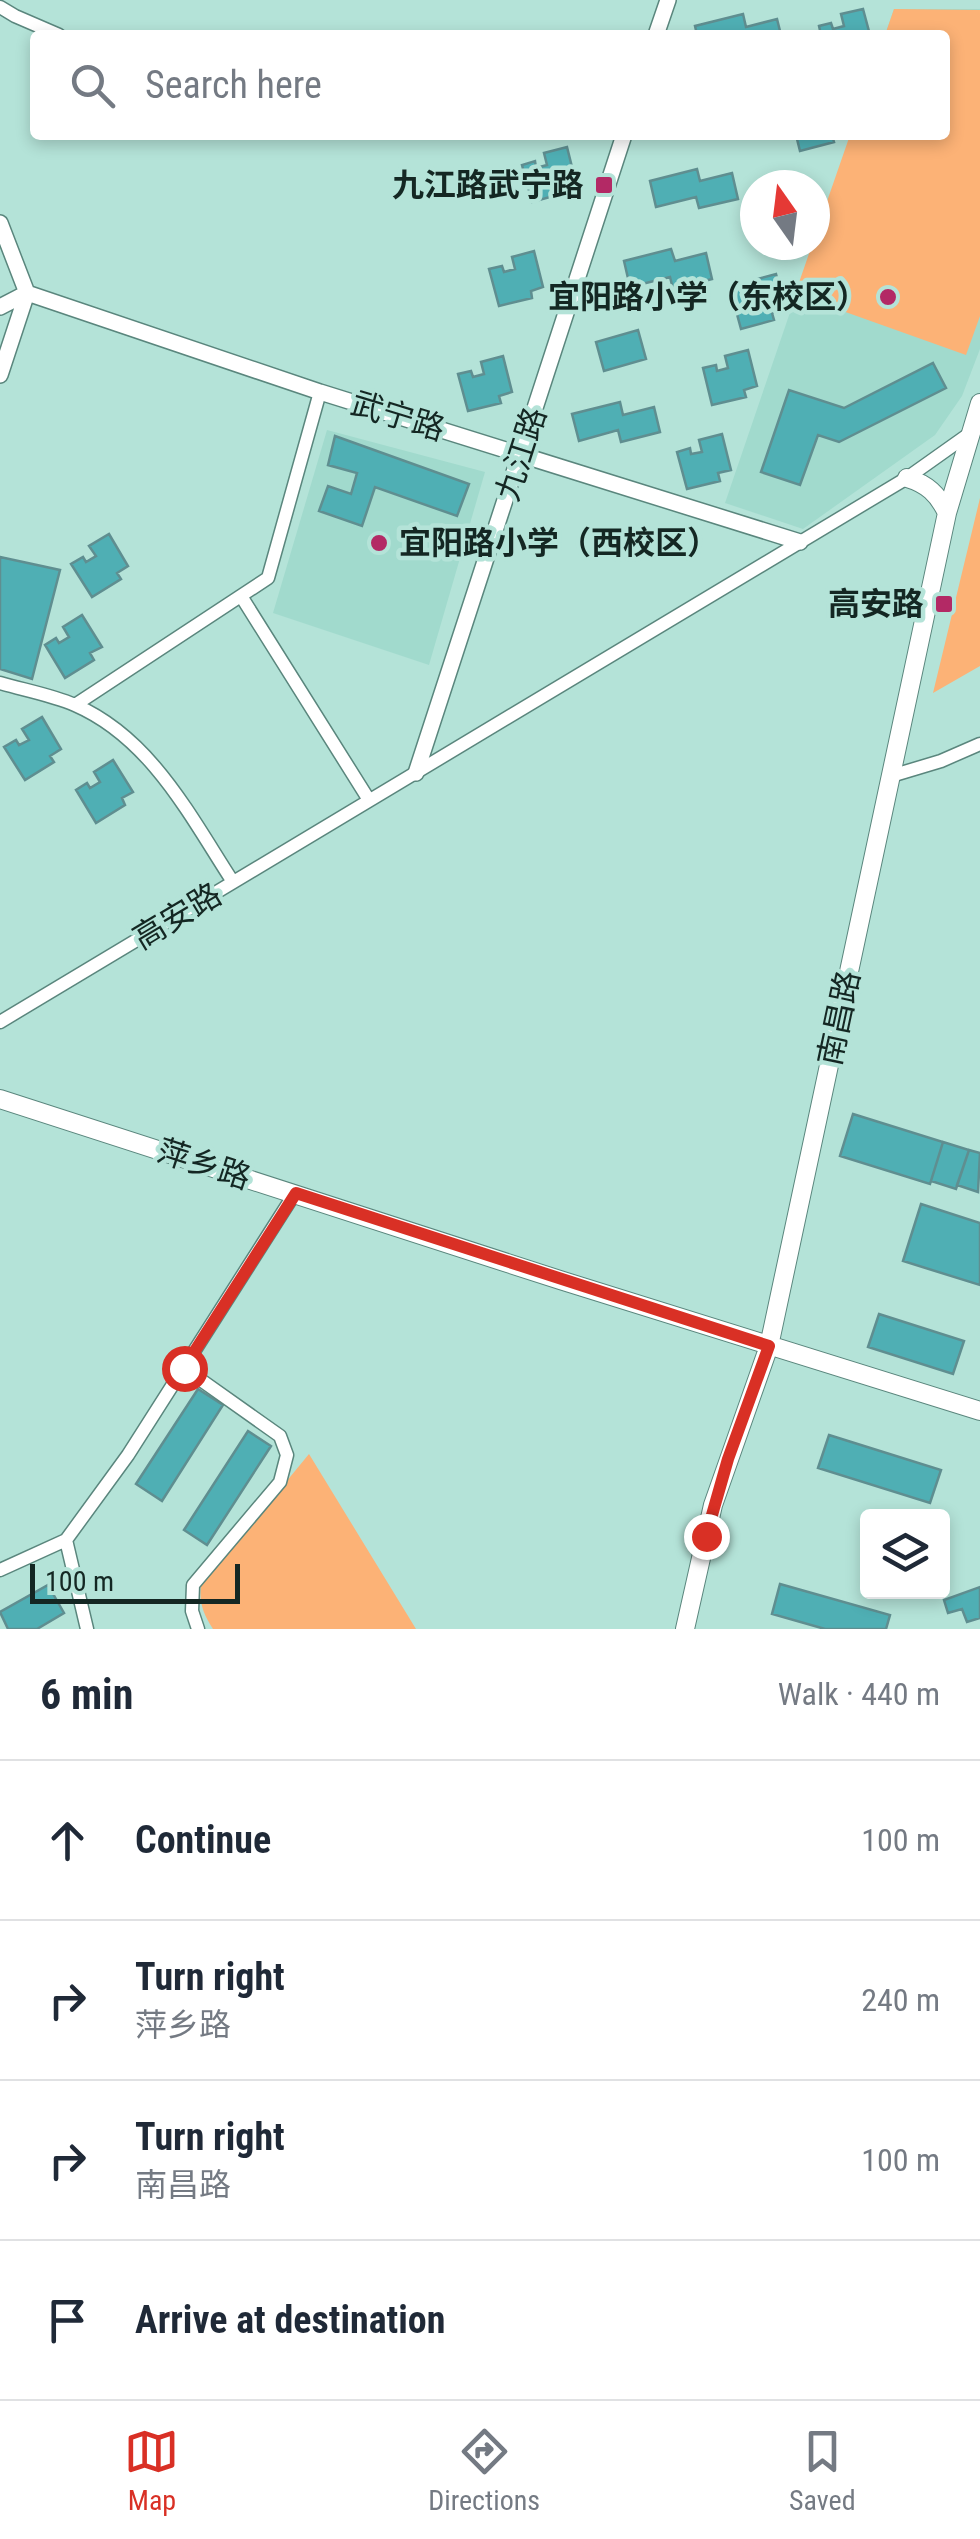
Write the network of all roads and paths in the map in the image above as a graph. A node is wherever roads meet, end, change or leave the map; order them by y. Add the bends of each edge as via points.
1 (668, 0) edge
2 (0, 7) edge
3 (48, 30) edge
4 (658, 30) edge
5 (622, 140) edge
6 (0, 224) edge
7 (27, 293) junction
8 (0, 307) edge
9 (0, 374) edge
10 (320, 392) junction
11 (980, 404) edge
12 (969, 434) junction
13 (521, 454) junction
14 (906, 478) junction
15 (947, 513) junction
16 (800, 542) junction
17 (241, 596) junction
18 (0, 683) edge
19 (75, 705) junction
20 (980, 744) edge
21 (416, 773) junction
22 (891, 776) junction
23 (370, 800) junction
24 (233, 882) junction
25 (0, 1022) edge
26 (0, 1099) edge
27 (296, 1193) junction
28 (769, 1346) junction
29 (184, 1368) junction
30 (980, 1411) edge
31 (66, 1540) junction
32 (0, 1570) edge
33 (87, 1629) edge
34 (198, 1629) edge
35 (686, 1629) edge

1 - 4 street
2 - 3 street
5 - 13 street, 九江路
6 - 7 street
7 - 8 street
7 - 9 street
7 - 10 street, 武宁路
10 - 13 street, 武宁路
10 - 17 street via 268,578
11 - 12 main road, 南昌路
12 - 14 street, 高安路
12 - 15 main road, 南昌路
13 - 16 street, 武宁路
13 - 21 street, 九江路
14 - 15 main road via 931,490
14 - 16 street, 高安路
15 - 22 main road, 南昌路
16 - 21 street, 高安路
17 - 19 street
17 - 23 street
18 - 19 street
19 - 24 street via 123,734 165,778
20 - 22 street
21 - 23 street, 高安路
22 - 28 main road, 南昌路
23 - 24 street, 高安路
24 - 25 street, 高安路
26 - 27 main road, 萍乡路
27 - 28 main road, 萍乡路
27 - 29 street
28 - 30 main road, 萍乡路
28 - 35 main road, 南昌路 via 713,1506
29 - 31 street
29 - 34 street via 280,1436 287,1455 280,1482 194,1585
31 - 32 street
31 - 33 street

